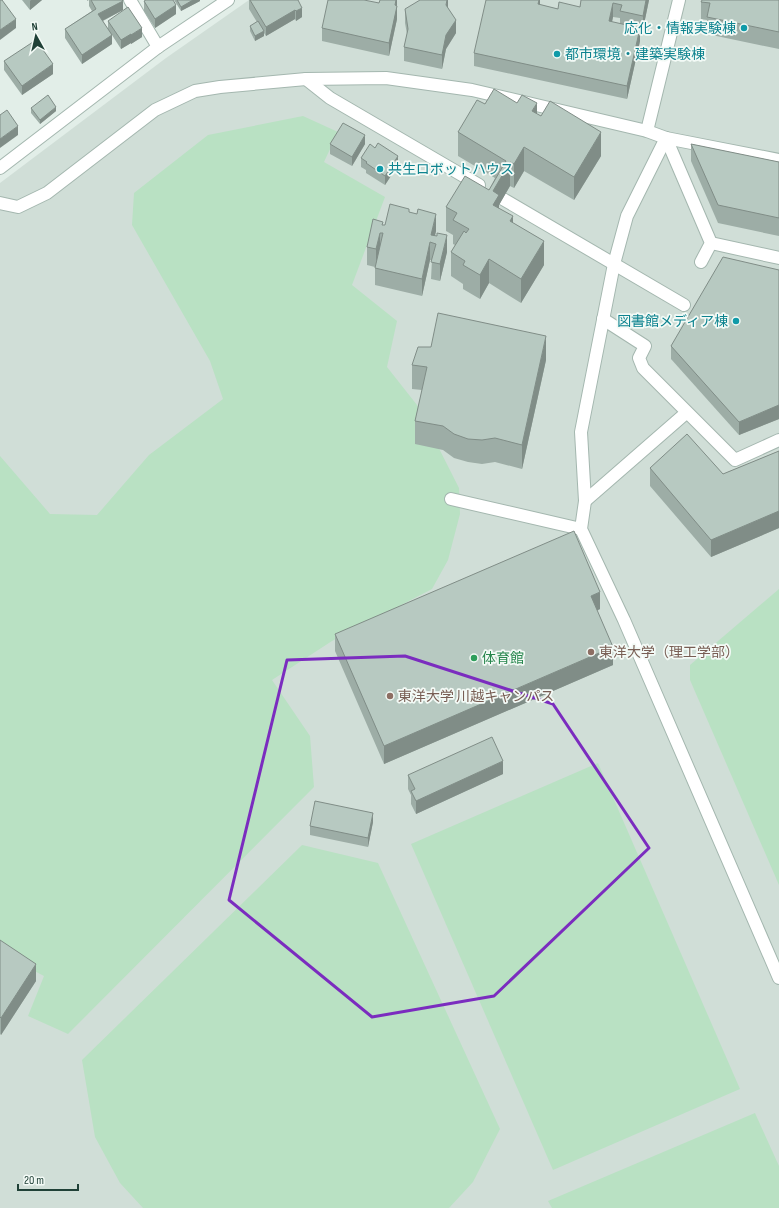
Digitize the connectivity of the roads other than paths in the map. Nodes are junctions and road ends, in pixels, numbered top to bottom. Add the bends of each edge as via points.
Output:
1 (130, 0) edge
2 (228, 0) edge
3 (679, 0) edge
4 (158, 47) junction
5 (306, 79) junction
6 (647, 131) junction
7 (666, 138) junction
8 (779, 160) edge
9 (0, 168) edge
10 (0, 203) edge
11 (712, 243) junction
12 (779, 258) edge
13 (701, 262) dead end
14 (614, 264) junction
15 (684, 305) dead end
16 (603, 319) junction
17 (686, 413) junction
18 (779, 440) edge
19 (451, 499) dead end
20 (585, 502) junction
21 (581, 529) junction
22 (560, 538) edge
23 (779, 978) edge

1 - 4 street
2 - 4 street
3 - 6 street
4 - 9 street
5 - 6 street via 386,78 472,90
5 - 10 street via 220,86 195,91 155,110 48,193 18,207
5 - 14 street via 330,98
6 - 7 street
7 - 8 street
7 - 11 street
7 - 14 street via 627,216
11 - 12 street
11 - 13 street
14 - 15 street
14 - 16 street
16 - 17 street via 645,346 639,358 643,368
16 - 20 street via 581,432
17 - 18 street via 736,460
17 - 20 street
19 - 21 street
20 - 21 street
21 - 22 street
21 - 23 street via 624,620

